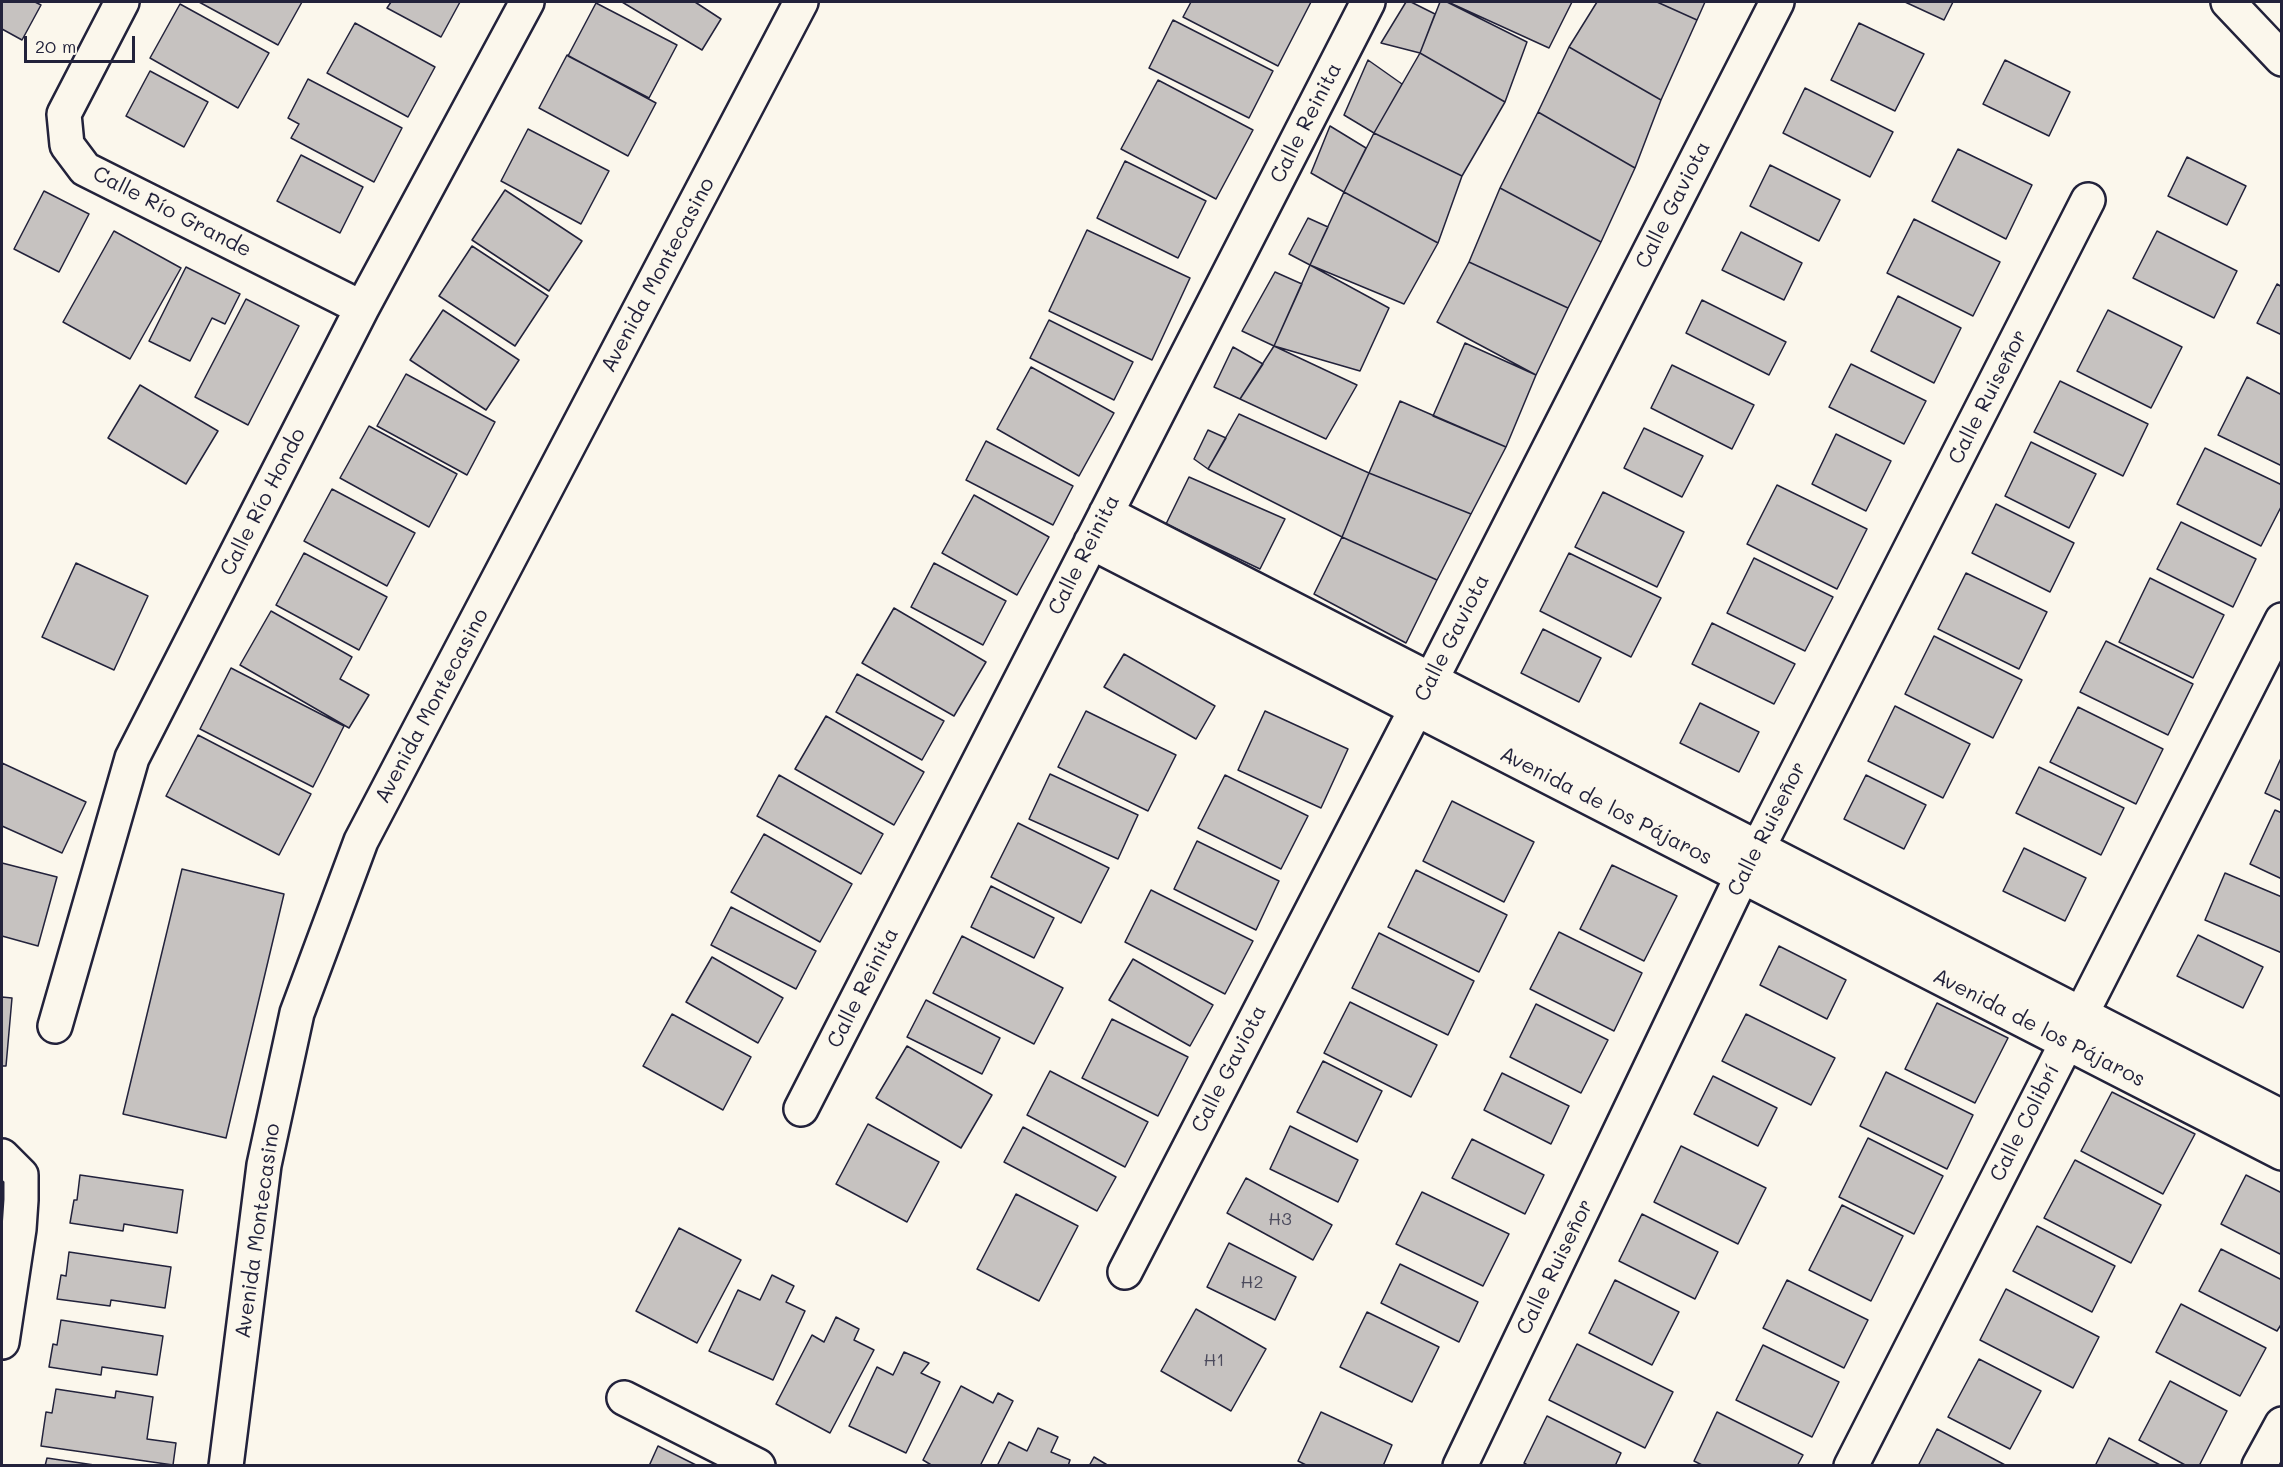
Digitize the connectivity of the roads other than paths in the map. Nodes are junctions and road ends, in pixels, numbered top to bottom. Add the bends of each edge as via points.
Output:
1 (122, 2) edge
2 (527, 2) edge
3 (801, 2) edge
4 (1368, 2) edge
5 (1777, 2) edge
6 (2228, 2) edge
7 (2282, 59) edge
8 (2088, 200) dead end
9 (362, 308) junction
10 (1106, 513) junction
11 (1091, 542) junction
12 (2282, 620) edge
13 (1431, 680) junction
14 (1416, 709) junction
15 (1758, 848) junction
16 (1742, 876) junction
17 (2081, 1013) junction
18 (55, 1026) dead end
19 (2066, 1042) junction
20 (801, 1110) dead end
21 (2282, 1117) edge
22 (2282, 1153) edge
23 (2, 1156) edge
24 (1125, 1272) dead end
25 (2, 1342) edge
26 (624, 1398) dead end
27 (2282, 1424) edge
28 (226, 1466) edge
29 (758, 1466) edge
30 (1460, 1466) edge
31 (1851, 1466) edge
32 (2259, 1466) edge

1 - 9 street, Calle Río Grande via 64,114 67,145 85,169
2 - 9 street, Calle Río Hondo
3 - 28 street, Avenida Montecasino via 361,841 297,1013 264,1165
4 - 10 street, Calle Reinita
5 - 13 street, Calle Gaviota
6 - 7 street
8 - 15 street, Calle Ruiseñor
9 - 18 street, Calle Río Hondo via 132,758
10 - 11 street, Calle Reinita
10 - 13 street, Avenida de los Pájaros
11 - 14 street, Avenida de los Pájaros
11 - 20 street, Calle Reinita
12 - 17 street, Calle Colibrí
13 - 14 street, Calle Gaviota
13 - 15 street, Avenida de los Pájaros
14 - 16 street, Avenida de los Pájaros
14 - 24 street, Calle Gaviota
15 - 16 street, Calle Ruiseñor
15 - 17 street, Avenida de los Pájaros
16 - 19 street, Avenida de los Pájaros
16 - 30 street, Calle Ruiseñor
17 - 19 street, Calle Colibrí
17 - 21 street, Avenida de los Pájaros
19 - 22 street, Avenida de los Pájaros
19 - 31 street, Calle Colibrí
23 - 25 street via 21,1175 19,1229
26 - 29 street
27 - 32 street

